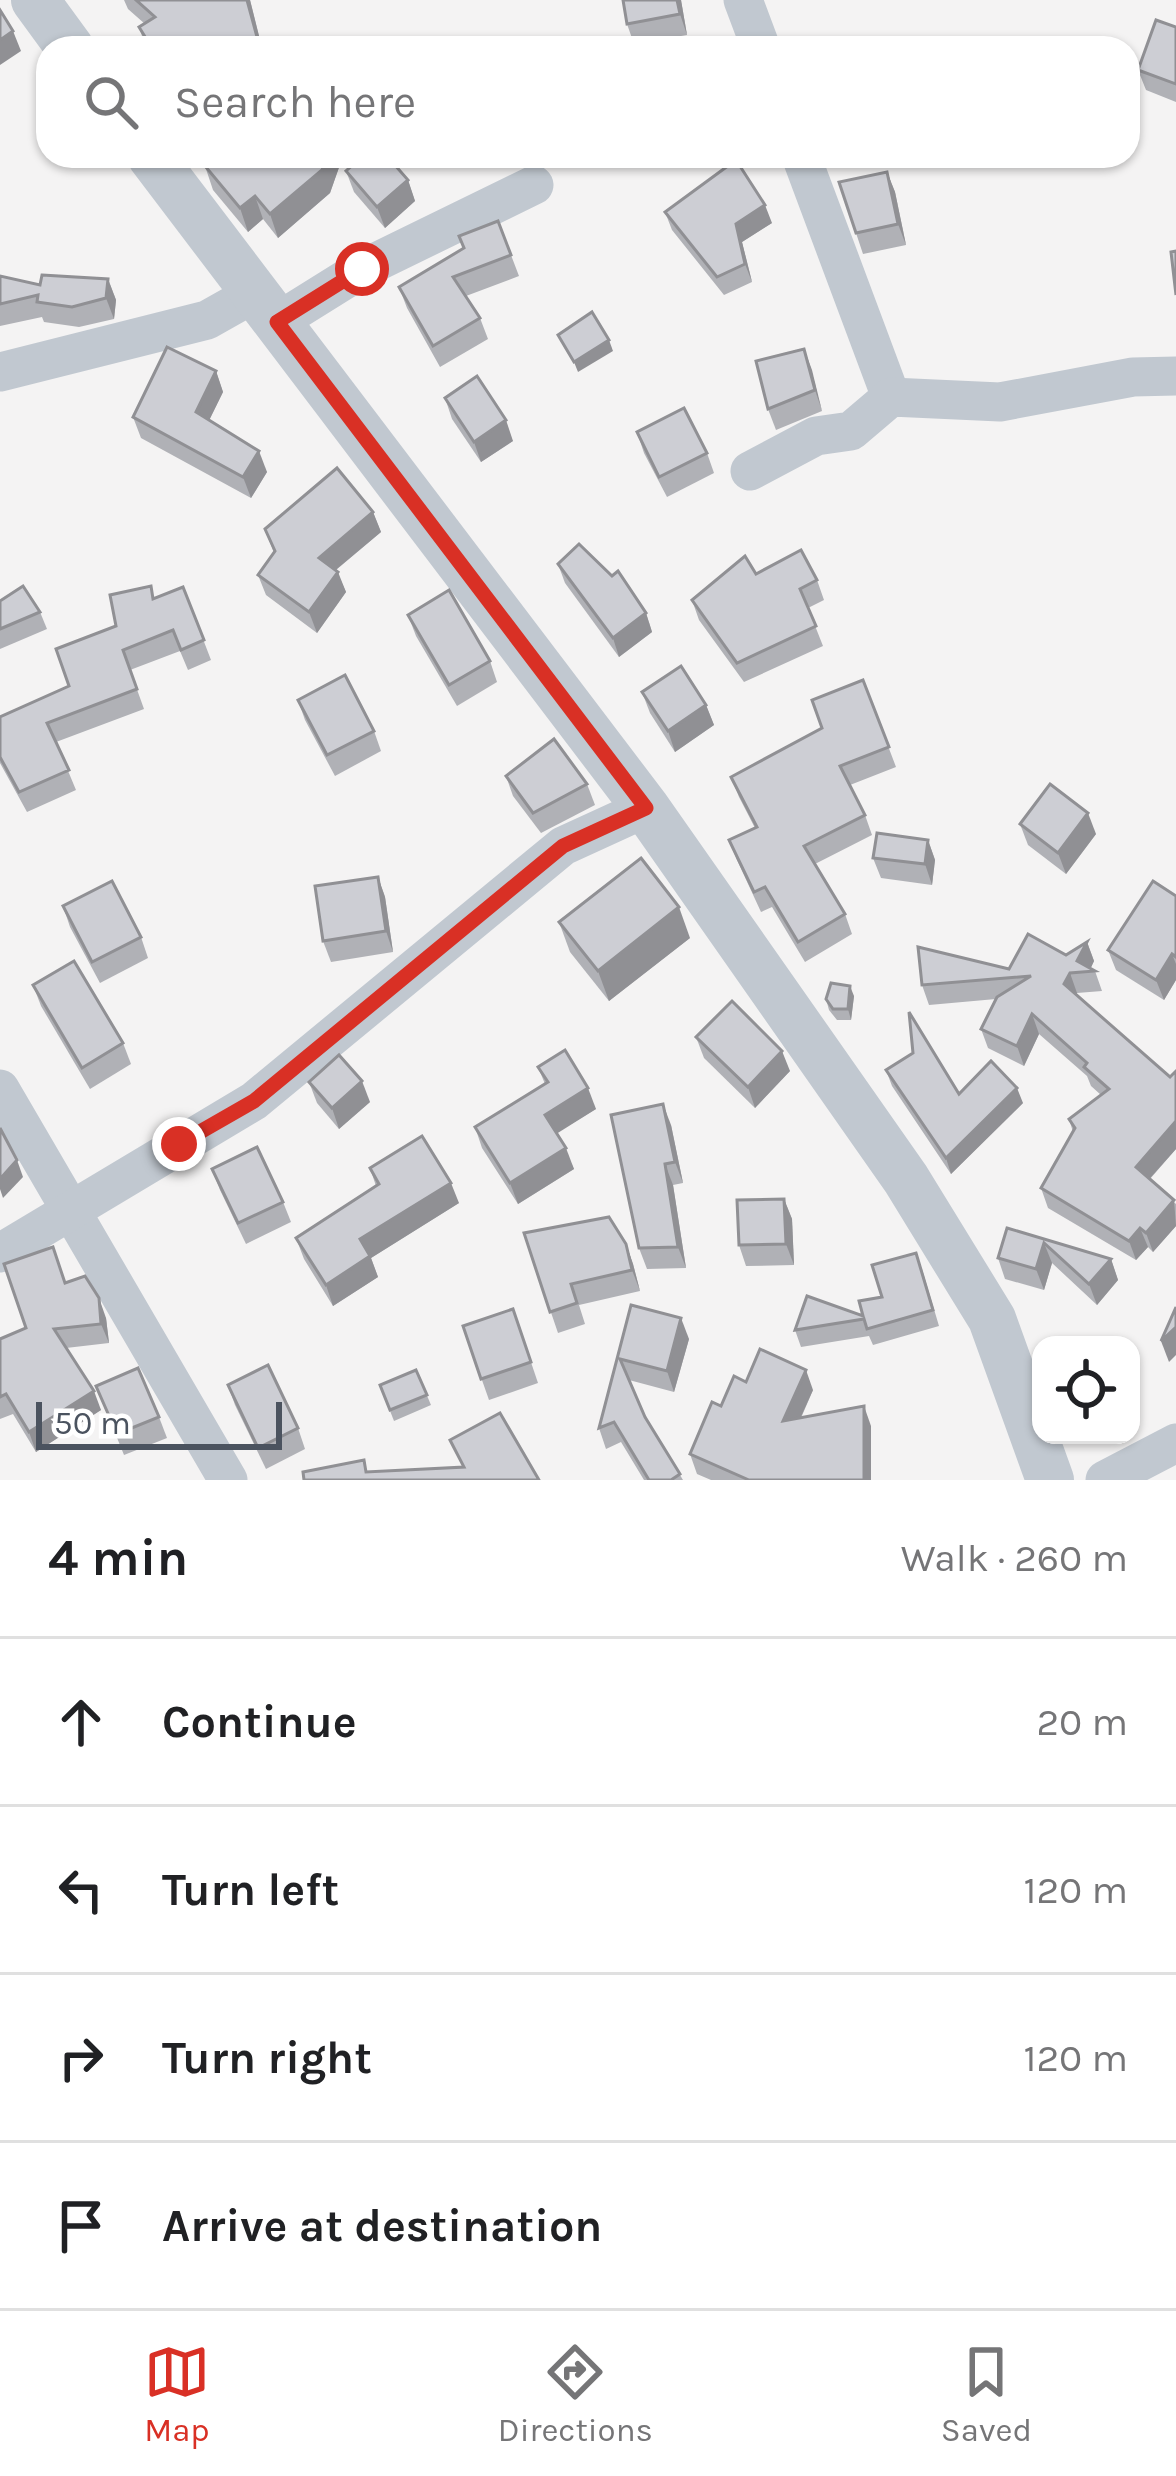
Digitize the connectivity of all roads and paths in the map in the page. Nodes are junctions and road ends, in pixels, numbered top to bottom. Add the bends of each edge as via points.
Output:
1 (35, 0) edge
2 (743, 0) edge
3 (61, 36) edge
4 (756, 36) edge
5 (160, 168) edge
6 (805, 168) edge
7 (534, 185) dead end
8 (266, 308) junction
9 (0, 373) edge
10 (1176, 376) edge
11 (891, 397) junction
12 (750, 471) dead end
13 (646, 808) junction
14 (0, 1089) edge
15 (67, 1208) junction
16 (0, 1253) edge
17 (1176, 1443) edge
18 (228, 1480) edge
19 (1050, 1480) edge
20 (1105, 1480) edge

1 - 3 street
2 - 4 street
5 - 8 street
6 - 11 street
7 - 8 street
8 - 9 street
8 - 13 street
10 - 11 street via 1000,402
11 - 12 street via 851,431 816,436
13 - 15 street via 563,846 254,1101
13 - 19 street via 906,1179 992,1319
14 - 15 street
15 - 16 street
15 - 18 street
17 - 20 street

